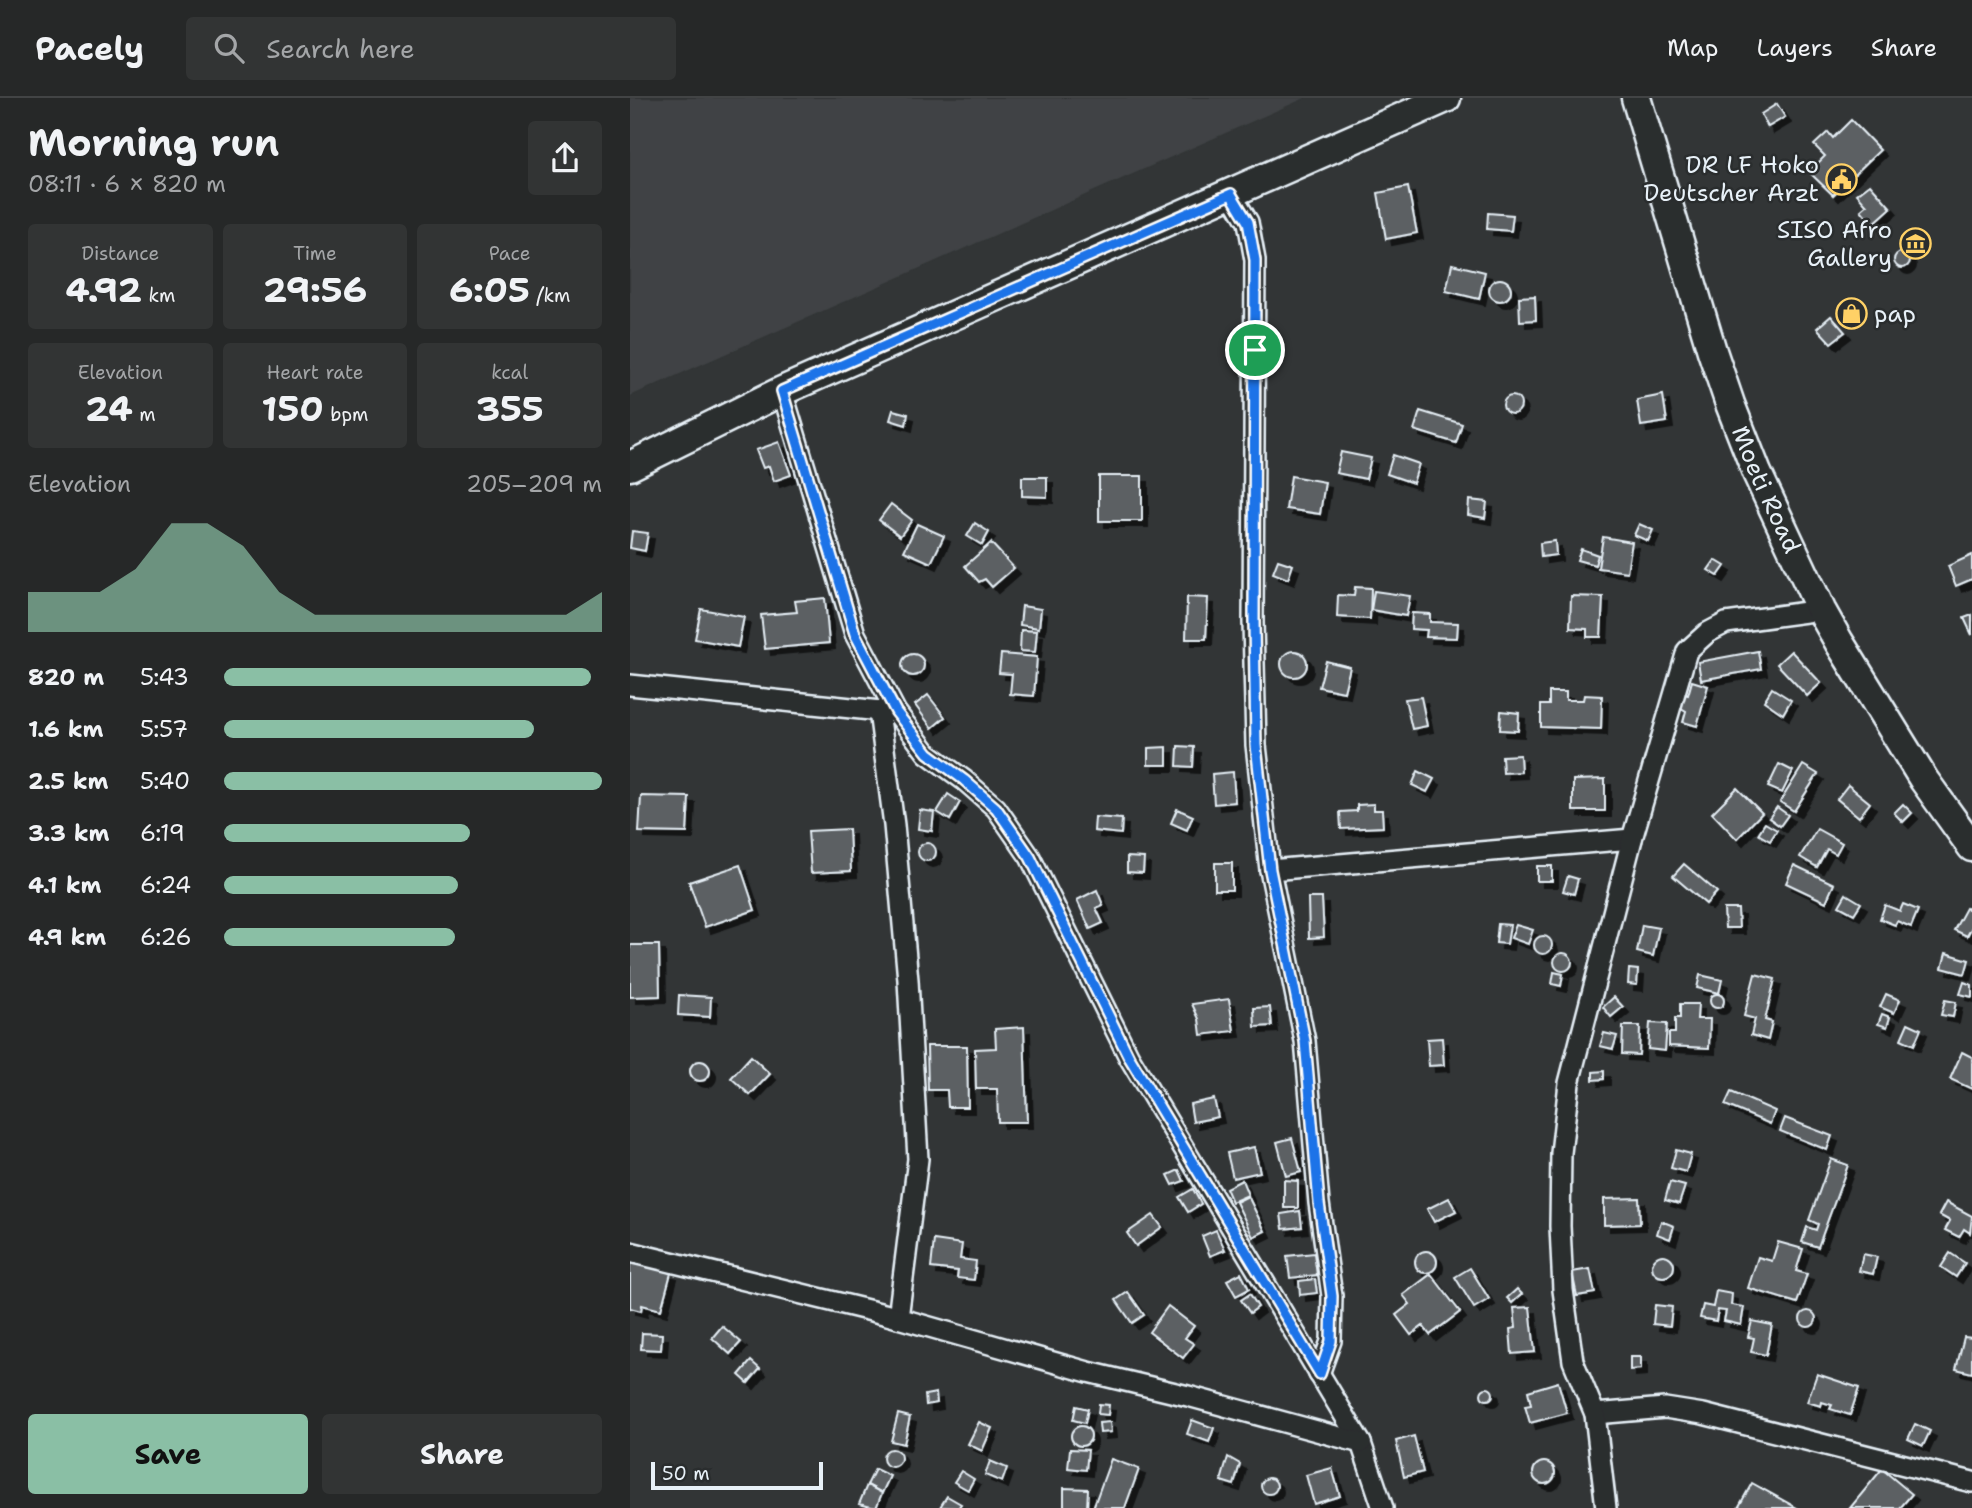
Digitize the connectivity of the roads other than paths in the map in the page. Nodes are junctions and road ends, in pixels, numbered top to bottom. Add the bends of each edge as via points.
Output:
1 (1446, 98) edge
2 (1636, 98) edge
3 (1231, 194) junction
4 (782, 391) junction
5 (630, 466) edge
6 (1821, 610) junction
7 (630, 685) edge
8 (888, 711) junction
9 (1632, 839) junction
10 (1972, 847) edge
11 (1270, 870) junction
12 (630, 1252) edge
13 (898, 1318) junction
14 (1320, 1374) junction
15 (1595, 1414) junction
16 (1362, 1443) junction
17 (1972, 1482) edge
18 (1383, 1508) edge
19 (1606, 1508) edge

1 - 3 street
2 - 6 street, Moeti Road via 1730,404
3 - 4 street
3 - 11 street via 1248,222 1255,260 1256,745
4 - 5 street
4 - 8 street via 855,634
6 - 9 street via 1726,623 1707,632 1688,652
6 - 10 street, Moeti Road via 1924,780
7 - 8 street
8 - 13 street via 918,1159
8 - 14 street via 928,753 996,808 1030,857 1129,1057
9 - 11 street
9 - 15 street via 1569,1083 1561,1153 1563,1290 1573,1361
11 - 14 street via 1305,1041 1332,1296 1331,1341
12 - 13 street
13 - 16 street
14 - 16 street
15 - 17 street via 1665,1408 1703,1414
15 - 19 street
16 - 18 street

